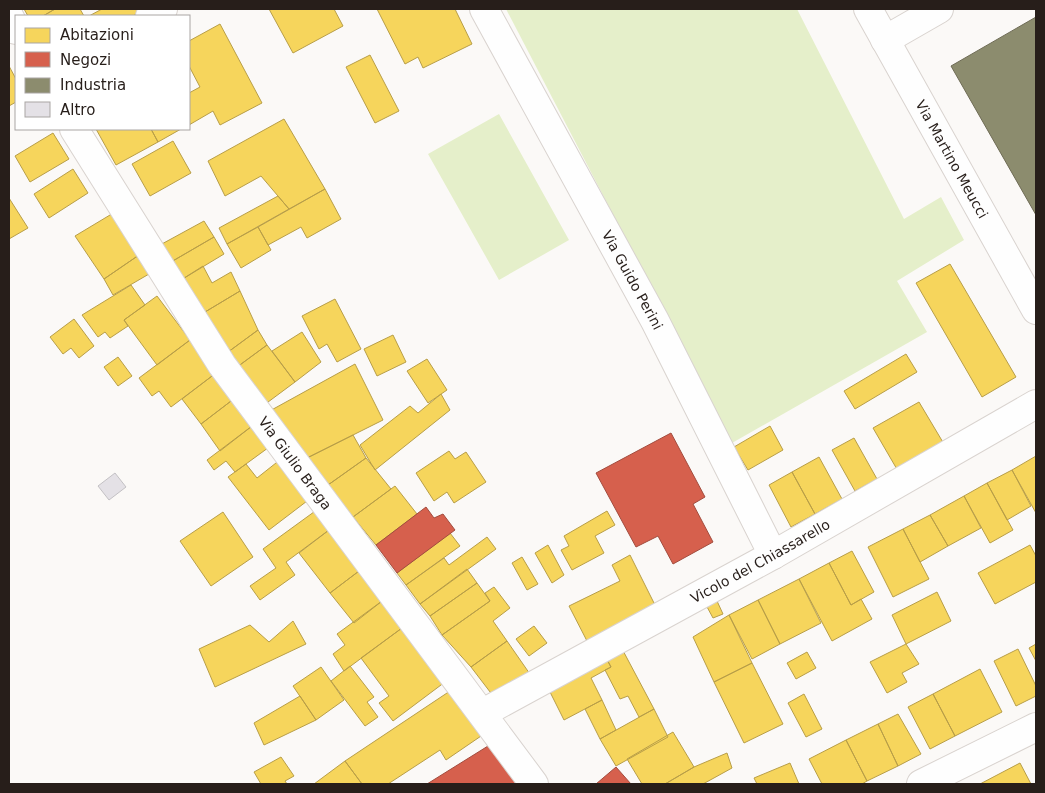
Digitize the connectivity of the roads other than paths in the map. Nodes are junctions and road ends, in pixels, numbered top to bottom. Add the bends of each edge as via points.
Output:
1 (163, 9) edge
2 (484, 9) edge
3 (868, 9) edge
4 (939, 9) edge
5 (152, 15) edge
6 (9, 16) edge
7 (15, 28) edge
8 (886, 40) junction
9 (75, 130) edge
10 (1036, 310) edge
11 (1036, 404) edge
12 (773, 555) junction
13 (483, 713) junction
14 (1036, 727) edge
15 (534, 784) edge
16 (921, 784) edge

1 - 5 street
2 - 12 street, Via Guido Perini via 655,321
3 - 8 street, Via Martino Meucci
4 - 8 street
6 - 7 street
8 - 10 street, Via Martino Meucci
9 - 13 street, Via Giulio Braga via 222,365
11 - 12 street, Vicolo del Chiassarello
12 - 13 street, Vicolo del Chiassarello
13 - 15 street, Via Giulio Braga
14 - 16 street

